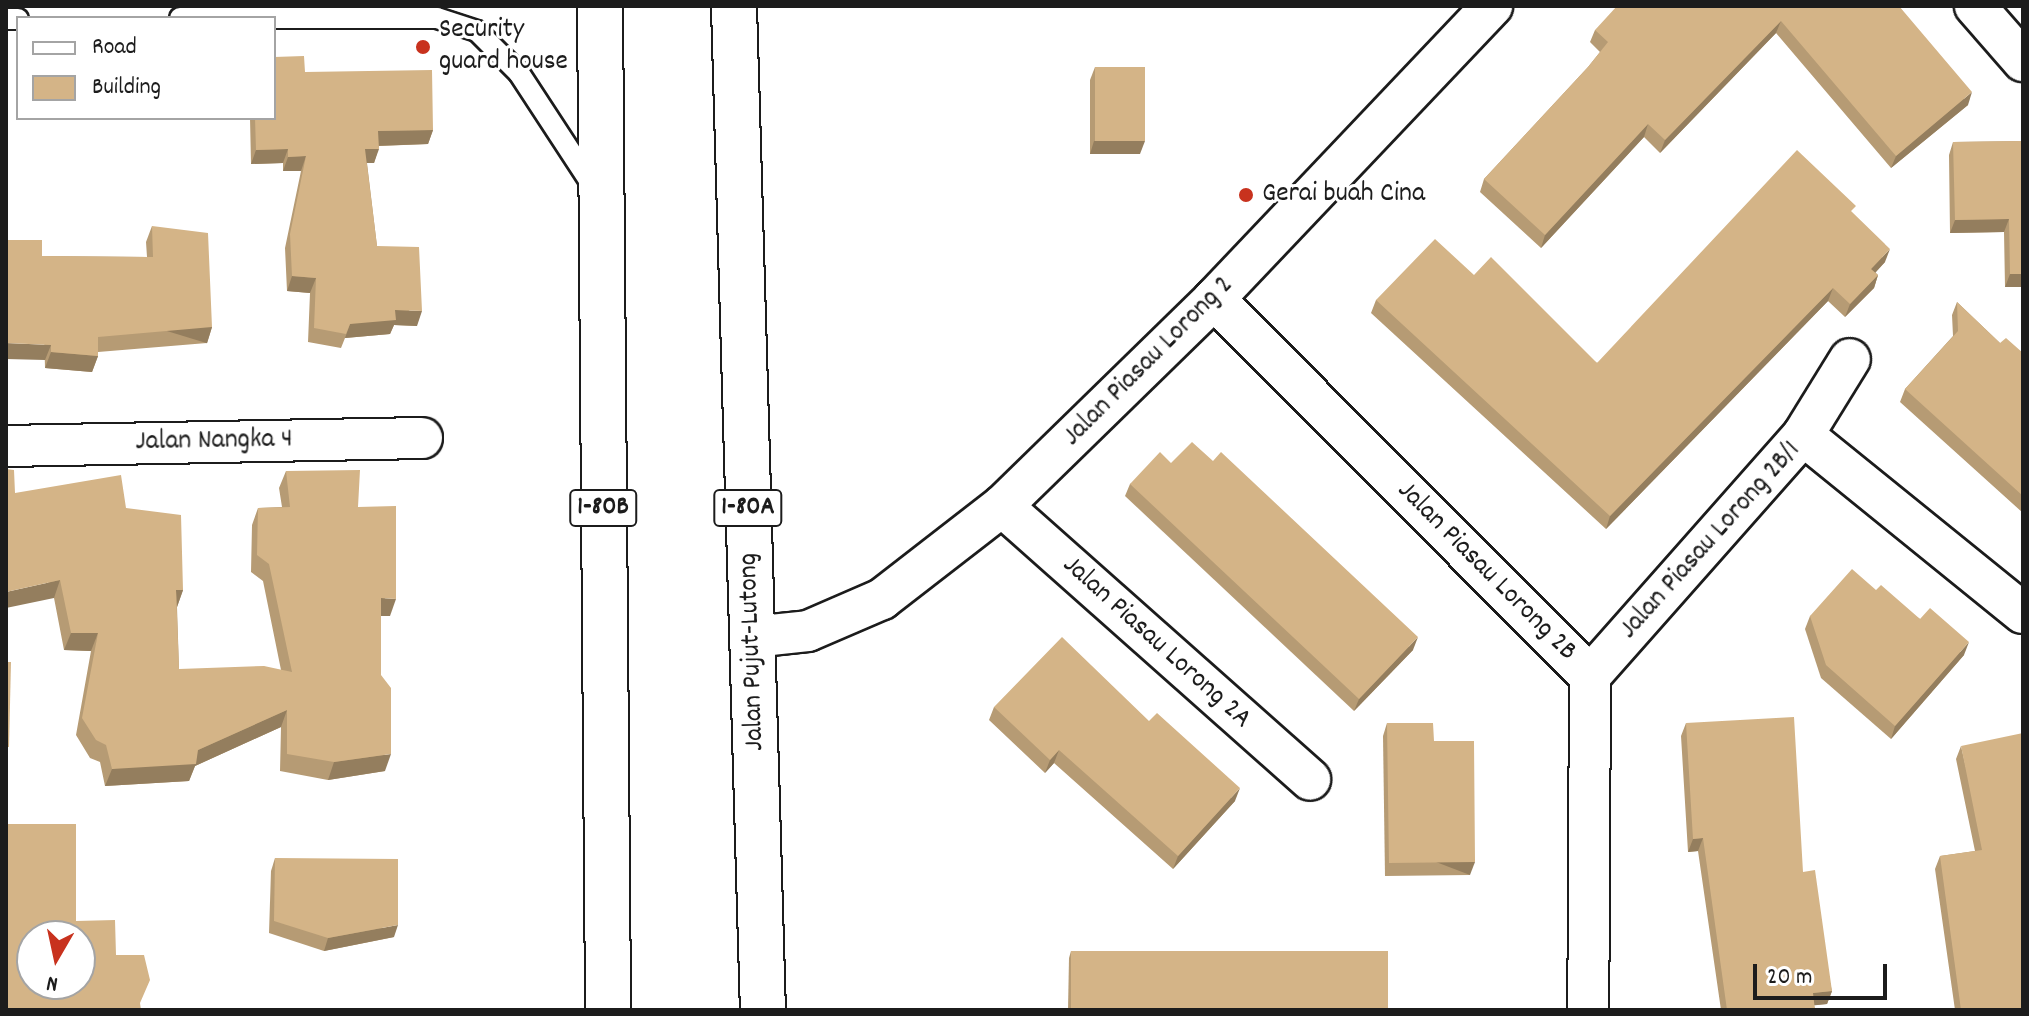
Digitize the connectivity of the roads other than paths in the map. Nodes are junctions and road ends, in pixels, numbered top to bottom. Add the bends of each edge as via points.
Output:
1 (600, 6) edge
2 (734, 6) edge
3 (1492, 6) edge
4 (1975, 6) edge
5 (378, 11) edge
6 (237, 16) edge
7 (2023, 61) edge
8 (599, 196) junction
9 (1214, 299) junction
10 (1850, 359) dead end
11 (1803, 435) junction
12 (422, 438) dead end
13 (6, 446) edge
14 (1002, 506) junction
15 (2023, 613) edge
16 (752, 637) junction
17 (1590, 676) junction
18 (1310, 779) dead end
19 (608, 1010) edge
20 (763, 1010) edge
21 (1588, 1010) edge

1 - 8 highway, 1-80B
2 - 16 highway, Jalan Pujut-Lutong / 1-80A
3 - 9 street, Jalan Piasau Lorong 2
4 - 7 street
5 - 6 lane
5 - 8 lane via 437,18 477,31 519,73
8 - 19 highway, 1-80B
9 - 14 street, Jalan Piasau Lorong 2
9 - 17 street, Jalan Piasau Lorong 2B
10 - 11 street
11 - 15 street, Jalan Piasau Lorong 2B/1
11 - 17 street, Jalan Piasau Lorong 2B/1
12 - 13 street, Jalan Nangka 4
14 - 16 street, Jalan Piasau Lorong 2 via 882,599 808,631
14 - 18 street, Jalan Piasau Lorong 2A
16 - 20 highway, Jalan Pujut-Lutong / 1-80A
17 - 21 street, Jalan Piasau Lorong 2B

